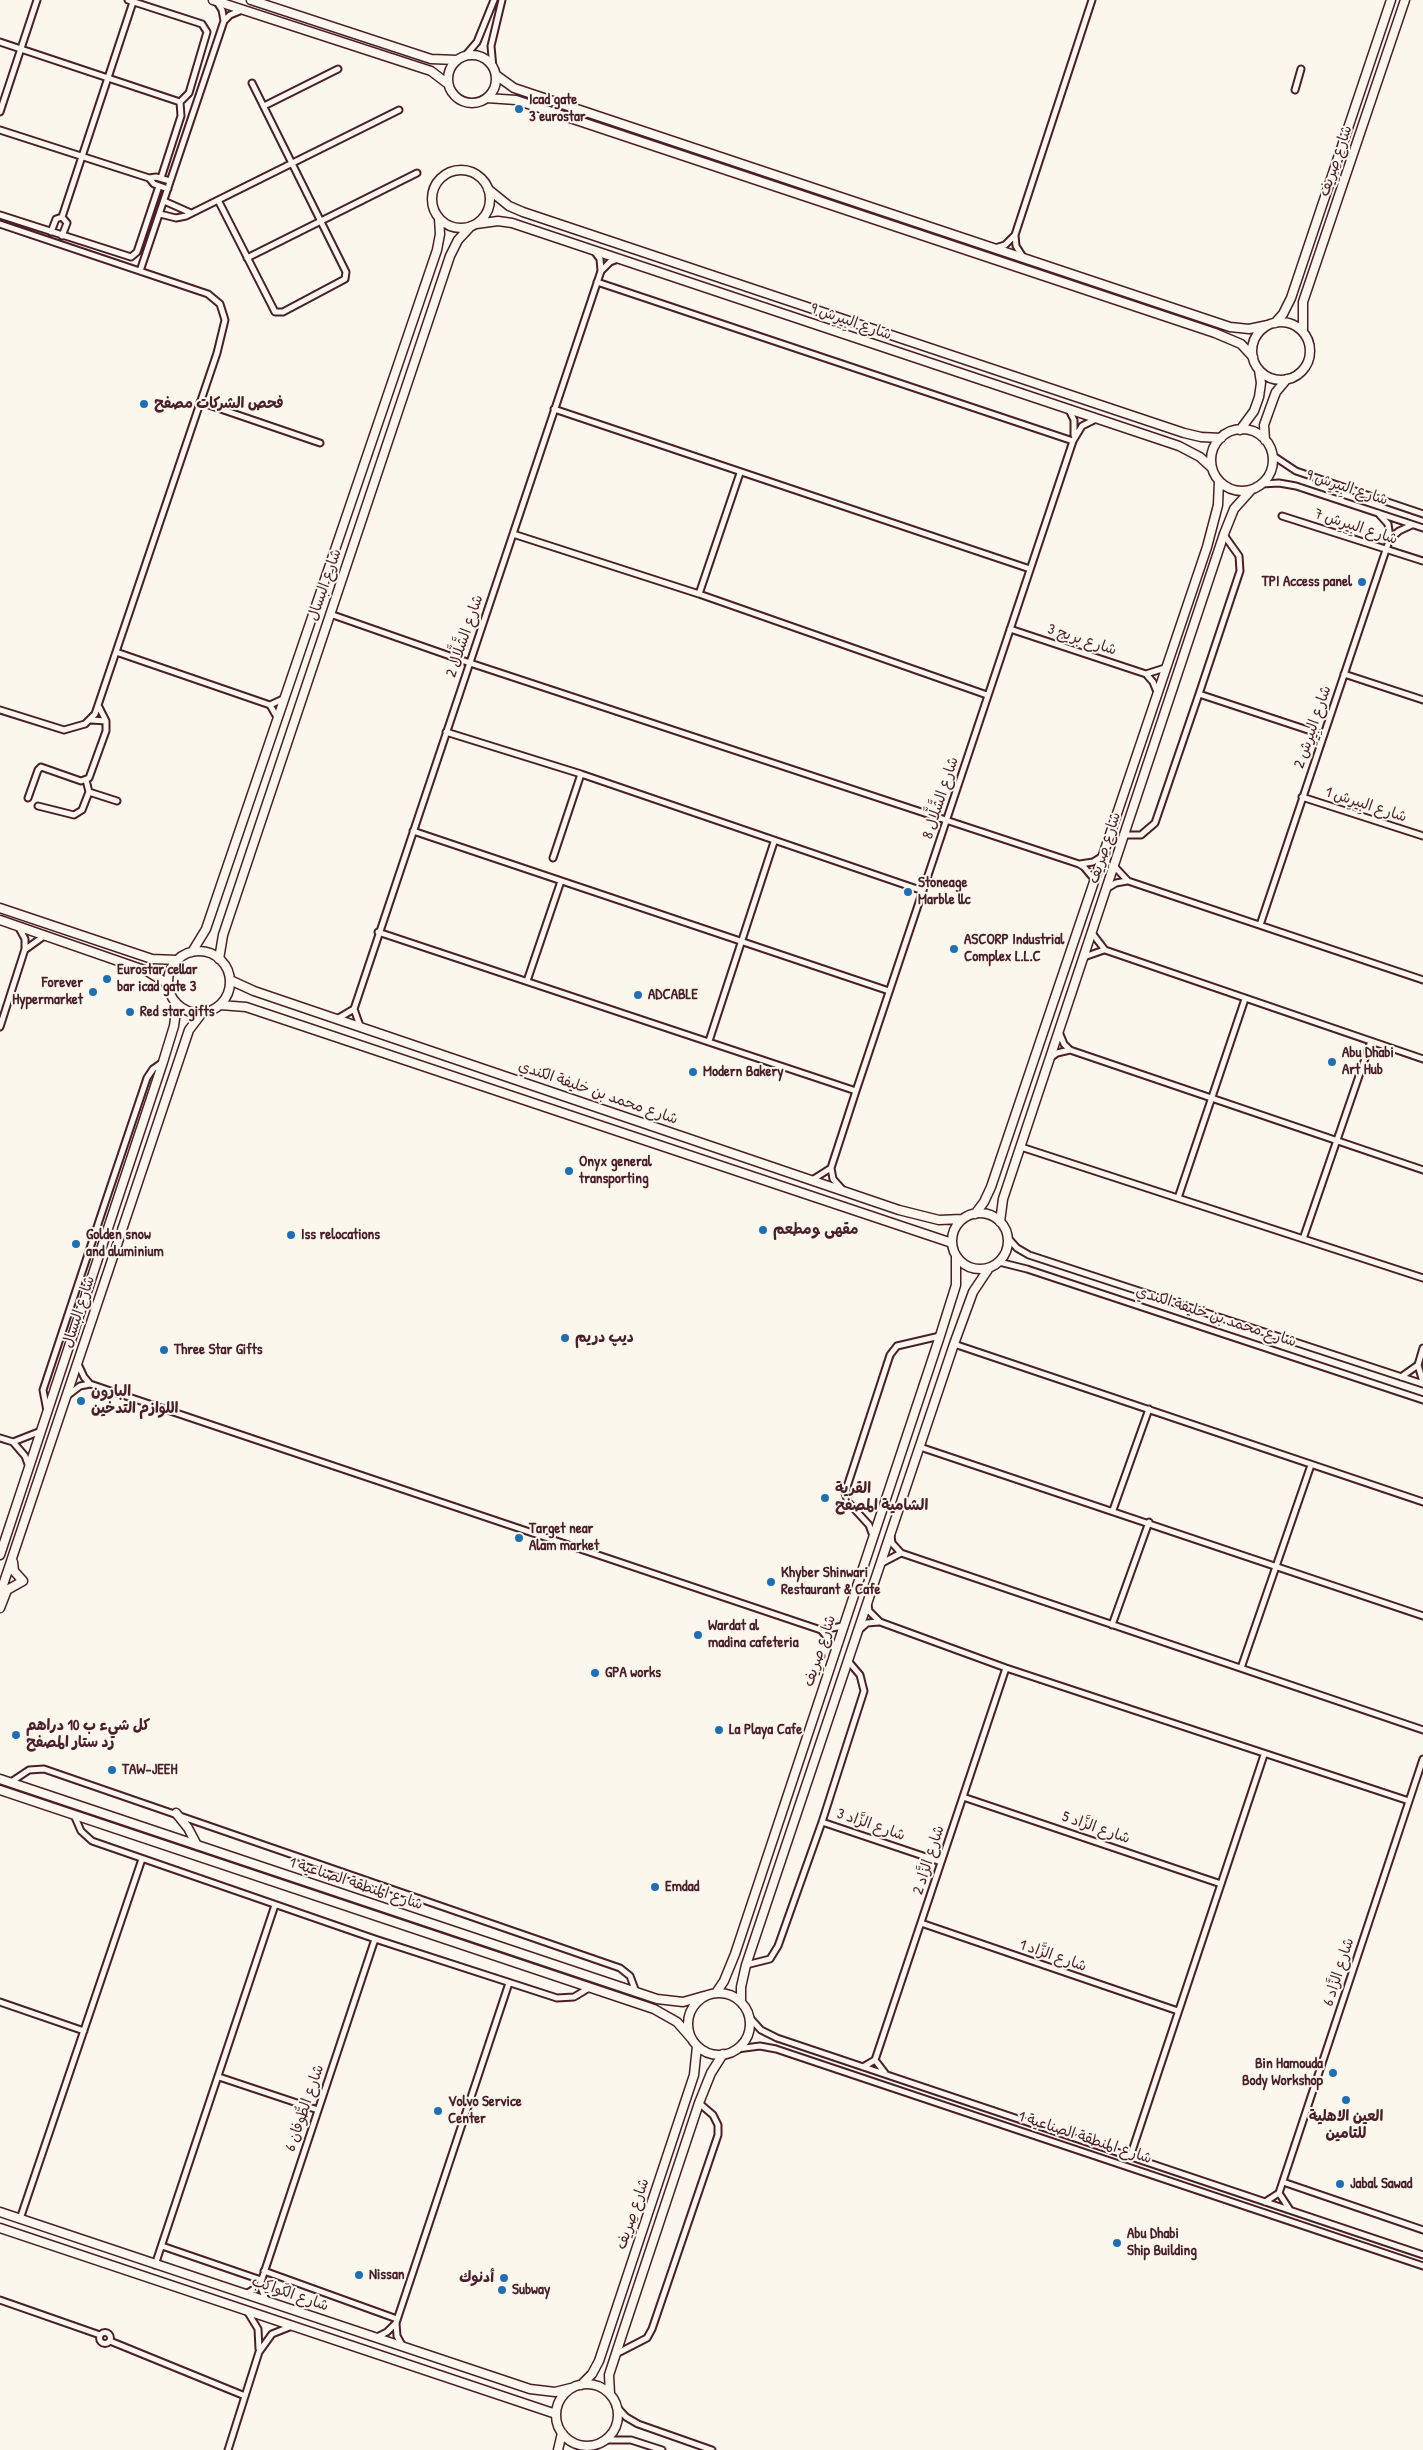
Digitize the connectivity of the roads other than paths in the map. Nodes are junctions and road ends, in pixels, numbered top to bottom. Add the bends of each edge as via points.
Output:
1 (38, 0) edge
2 (214, 0) edge
3 (251, 0) edge
4 (494, 0) edge
5 (502, 0) edge
6 (1092, 0) edge
7 (1390, 0) edge
8 (1405, 0) edge
9 (131, 1) edge
10 (242, 10) junction
11 (224, 21) junction
12 (0, 42) edge
13 (21, 49) junction
14 (465, 56) junction
15 (457, 60) junction
16 (338, 69) dead end
17 (1301, 69) dead end
18 (495, 72) junction
19 (108, 78) junction
20 (252, 83) dead end
21 (448, 84) junction
22 (1295, 90) dead end
23 (487, 98) junction
24 (180, 102) junction
25 (264, 106) junction
26 (399, 110) dead end
27 (0, 112) edge
28 (0, 130) edge
29 (82, 156) junction
30 (293, 163) junction
31 (417, 173) dead end
32 (148, 178) junction
33 (162, 178) junction
34 (170, 181) junction
35 (159, 186) junction
36 (168, 188) junction
37 (488, 189) junction
38 (218, 200) junction
39 (164, 201) junction
40 (191, 212) junction
41 (160, 214) junction
42 (0, 215) edge
43 (62, 217) junction
44 (439, 218) junction
45 (321, 221) junction
46 (0, 224) edge
47 (473, 225) junction
48 (51, 232) junction
49 (1015, 235) junction
50 (62, 236) junction
51 (995, 248) junction
52 (594, 250) junction
53 (247, 258) junction
54 (1024, 258) junction
55 (619, 259) junction
56 (140, 271) junction
57 (601, 271) junction
58 (597, 282) junction
59 (1271, 324) junction
60 (1303, 332) junction
61 (1253, 357) junction
62 (1259, 370) junction
63 (1287, 379) junction
64 (200, 402) junction
65 (554, 410) junction
66 (1069, 410) junction
67 (1096, 419) junction
68 (1240, 430) junction
69 (1074, 438) junction
70 (1221, 438) junction
71 (1265, 440) junction
72 (320, 443) dead end
73 (1272, 455) junction
74 (1212, 468) junction
75 (740, 473) junction
76 (1219, 481) junction
77 (1262, 484) junction
78 (1251, 490) junction
79 (1378, 513) junction
80 (1423, 514) edge
81 (1282, 516) dead end
82 (1412, 525) junction
83 (1423, 528) edge
84 (512, 534) junction
85 (1224, 534) junction
86 (1390, 538) junction
87 (1386, 549) junction
88 (1423, 561) edge
89 (1030, 569) junction
90 (699, 594) junction
91 (330, 614) junction
92 (1010, 629) junction
93 (116, 652) junction
94 (470, 663) junction
95 (1165, 668) junction
96 (1146, 674) junction
97 (1344, 674) junction
98 (1157, 692) junction
99 (1200, 694) junction
100 (987, 695) junction
101 (285, 697) junction
102 (1423, 700) edge
103 (270, 704) junction
104 (99, 707) junction
105 (0, 710) edge
106 (278, 719) junction
107 (90, 720) junction
108 (106, 721) junction
109 (446, 732) junction
110 (1323, 735) junction
111 (581, 774) junction
112 (86, 780) junction
113 (89, 792) junction
114 (1302, 796) junction
115 (28, 798) dead end
116 (117, 801) dead end
117 (38, 806) dead end
118 (946, 821) junction
119 (413, 831) junction
120 (1124, 835) junction
121 (1423, 836) edge
122 (774, 842) junction
123 (1101, 857) junction
124 (553, 858) dead end
125 (1079, 864) junction
126 (1114, 866) junction
127 (1094, 879) junction
128 (561, 881) junction
129 (1128, 881) junction
130 (1106, 889) junction
131 (923, 891) junction
132 (0, 908) edge
133 (0, 920) edge
134 (1260, 925) junction
135 (18, 926) junction
136 (378, 932) junction
137 (1092, 933) junction
138 (44, 936) junction
139 (742, 942) junction
140 (25, 949) junction
141 (1105, 950) junction
142 (192, 952) junction
143 (1084, 957) junction
144 (219, 959) junction
145 (177, 960) junction
146 (230, 980) junction
147 (1423, 980) edge
148 (527, 981) junction
149 (168, 984) junction
150 (889, 991) junction
151 (1245, 999) junction
152 (177, 1004) junction
153 (220, 1005) junction
154 (354, 1009) junction
155 (202, 1013) junction
156 (336, 1019) junction
157 (0, 1027) edge
158 (362, 1028) junction
159 (1059, 1032) junction
160 (1371, 1041) junction
161 (709, 1042) junction
162 (1070, 1050) junction
163 (1423, 1058) edge
164 (1050, 1059) junction
165 (856, 1091) junction
166 (1210, 1098) junction
167 (1337, 1141) junction
168 (1021, 1147) junction
169 (831, 1168) junction
170 (1423, 1170) edge
171 (812, 1180) junction
172 (843, 1190) junction
173 (1178, 1198) junction
174 (975, 1214) junction
175 (962, 1219) junction
176 (1000, 1222) junction
177 (1008, 1238) junction
178 (1303, 1239) junction
179 (952, 1243) junction
180 (956, 1256) junction
181 (999, 1262) junction
182 (989, 1268) junction
183 (1423, 1278) edge
184 (940, 1336) junction
185 (954, 1344) junction
186 (1423, 1348) edge
187 (78, 1362) junction
188 (1418, 1365) junction
189 (1401, 1377) junction
190 (1423, 1383) edge
191 (90, 1384) junction
192 (66, 1396) junction
193 (1423, 1400) edge
194 (1149, 1409) junction
195 (41, 1431) junction
196 (0, 1438) edge
197 (13, 1442) junction
198 (920, 1447) junction
199 (1311, 1465) junction
200 (29, 1468) junction
201 (1423, 1502) edge
202 (1113, 1510) junction
203 (1149, 1522) junction
204 (873, 1536) junction
205 (891, 1536) junction
206 (901, 1553) junction
207 (14, 1554) junction
208 (0, 1555) edge
209 (882, 1563) junction
210 (1276, 1565) junction
211 (0, 1594) edge
212 (868, 1605) junction
213 (0, 1608) edge
214 (1423, 1616) edge
215 (880, 1622) junction
216 (843, 1626) junction
217 (1112, 1626) junction
218 (821, 1630) junction
219 (859, 1630) junction
220 (835, 1650) junction
221 (849, 1662) junction
222 (1006, 1668) junction
223 (1241, 1668) junction
224 (1423, 1730) edge
225 (1264, 1755) junction
226 (1423, 1759) edge
227 (0, 1779) edge
228 (11, 1782) junction
229 (0, 1790) edge
230 (963, 1797) junction
231 (1409, 1801) junction
232 (176, 1813) junction
233 (74, 1814) junction
234 (822, 1822) junction
235 (197, 1845) junction
236 (142, 1859) junction
237 (941, 1862) junction
238 (1221, 1884) junction
239 (275, 1906) junction
240 (921, 1923) junction
241 (375, 1940) junction
242 (746, 1965) junction
243 (509, 1983) junction
244 (589, 1988) junction
245 (636, 1992) junction
246 (716, 1993) junction
247 (704, 1996) junction
248 (0, 2002) edge
249 (741, 2002) junction
250 (1178, 2012) junction
251 (750, 2018) junction
252 (84, 2031) junction
253 (692, 2038) junction
254 (697, 2046) junction
255 (737, 2049) junction
256 (723, 2054) junction
257 (875, 2060) junction
258 (863, 2067) junction
259 (886, 2075) junction
260 (219, 2077) junction
261 (699, 2103) junction
262 (318, 2110) junction
263 (1130, 2157) junction
264 (1283, 2182) junction
265 (1279, 2193) junction
266 (1265, 2202) junction
267 (1290, 2210) junction
268 (0, 2212) edge
269 (20, 2220) junction
270 (0, 2228) edge
271 (1423, 2230) edge
272 (162, 2246) junction
273 (1423, 2255) edge
274 (155, 2265) junction
275 (1423, 2266) edge
276 (264, 2272) junction
277 (260, 2282) junction
278 (246, 2294) junction
279 (0, 2300) edge
280 (266, 2300) junction
281 (246, 2310) junction
282 (397, 2321) junction
283 (292, 2326) junction
284 (376, 2338) junction
285 (404, 2347) junction
286 (258, 2352) junction
287 (616, 2354) junction
288 (581, 2385) junction
289 (571, 2388) junction
290 (610, 2394) junction
291 (245, 2396) junction
292 (616, 2406) junction
293 (556, 2414) junction
294 (562, 2434) junction
295 (599, 2444) edge
296 (228, 2450) edge
297 (558, 2450) edge
298 (662, 2450) edge
299 (712, 2450) edge

1 - 13 street
2 - 10 street
2 - 11 street via 222,10
3 - 15 street via 431,59
4 - 14 street via 477,42
5 - 18 street via 491,46
6 - 49 street
7 - 59 street, شارع صِرِيف via 1290,298 1283,314
8 - 60 street, شارع صِرِيف via 1303,302
9 - 19 street
9 - 24 street via 202,24 206,29 189,94
10 - 11 street
10 - 21 street via 431,71
11 - 34 street
12 - 13 street
13 - 19 street
13 - 27 street
14 - 15 street
14 - 18 street via 481,57
15 - 21 street via 451,67
16 - 25 street
17 - 22 street
18 - 23 street via 495,88
18 - 51 street via 514,88
19 - 24 street
19 - 29 street
20 - 25 street
21 - 23 street via 455,96 467,103 474,104
23 - 61 street via 516,100 1215,333 1241,344
24 - 33 street via 182,116
25 - 30 street
26 - 30 street
28 - 29 street
29 - 32 street
29 - 43 street
30 - 38 street
30 - 45 street
31 - 45 street
32 - 33 street
32 - 35 street
33 - 34 street
34 - 36 street
35 - 36 street
35 - 50 street via 133,256 127,257
36 - 39 street
37 - 44 street via 483,181 468,171 450,172 436,184 433,192 434,210
37 - 47 street via 487,212
37 - 70 street, شارع البِيرِش 9 via 509,206 532,215 1184,433
38 - 40 street
38 - 53 street
39 - 40 street
39 - 41 street
40 - 41 street via 180,218
41 - 56 street
42 - 48 street
43 - 48 street via 56,219
43 - 50 street via 67,224
44 - 47 street via 459,228
44 - 101 street, شارع البسال via 437,250
45 - 53 street
45 - 53 street via 346,272 345,279 283,312 272,309
46 - 56 street
47 - 52 street, شارع البِيرِش 9 via 506,221
47 - 91 street, شارع البسال via 458,240 450,256
48 - 50 street
49 - 51 street via 1005,245
49 - 54 street via 1017,249
51 - 54 street
52 - 55 street, شارع البِيرِش 9
52 - 57 street via 600,259
54 - 59 street via 1230,327 1249,329
55 - 57 street
55 - 66 street, شارع البِيرِش 9
56 - 64 street via 208,294 223,309 225,325
57 - 58 street, شارع الشَّلَّال 2
58 - 65 street, شارع الشَّلَّال 2
58 - 69 street
59 - 60 street via 1289,323
59 - 61 street via 1257,335
60 - 63 street via 1310,349 1309,358 1299,374
61 - 62 street
62 - 63 street via 1272,378
62 - 68 street via 1259,397 1250,418
63 - 71 street via 1273,400 1264,425
64 - 72 street
64 - 93 street
65 - 75 street
65 - 84 street, شارع الشَّلَّال 2
66 - 67 street, شارع البِيرِش 9
66 - 69 street, شارع الشَّلَّال 8 via 1074,420
67 - 69 street via 1082,426
67 - 74 street, شارع البِيرِش 9 via 1179,446
68 - 70 street
68 - 71 street via 1254,432
69 - 89 street, شارع الشَّلَّال 8
70 - 74 street via 1212,451
71 - 73 street
73 - 77 street via 1272,466
73 - 80 street, شارع البِيرِش 9 via 1296,471
74 - 76 street
75 - 89 street
75 - 90 street
76 - 78 street via 1234,490
76 - 95 street, شارع صِرِيف via 1217,513
77 - 78 street
77 - 79 street, شارع البِيرِش 9 via 1296,486
78 - 85 street, شارع صِرِيف via 1234,509
79 - 82 street, شارع البِيرِش 9
79 - 86 street via 1388,524
81 - 87 street, شارع البِيرِش 7
82 - 83 street, شارع البِيرِش 9
82 - 86 street
84 - 90 street
84 - 94 street, شارع الشَّلَّال 2
85 - 99 street via 1239,556 1240,570
85 - 120 street, شارع صِرِيف
86 - 87 street, شارع البِيرِش 2
87 - 88 street, شارع البِيرِش 7
87 - 97 street, شارع البِيرِش 2
89 - 92 street, شارع الشَّلَّال 8
90 - 100 street
91 - 94 street
91 - 144 street, شارع البسال via 222,935
92 - 96 street, شارع بريج 3
92 - 100 street, شارع الشَّلَّال 8
93 - 103 street
93 - 104 street
94 - 109 street, شارع الشَّلَّال 2
94 - 118 street
95 - 96 street
95 - 98 street, شارع صِرِيف
96 - 98 street
97 - 102 street
97 - 110 street, شارع البِيرِش 2
98 - 123 street, شارع صِرِيف
99 - 110 street
99 - 120 street via 1155,823 1141,835
100 - 118 street, شارع الشَّلَّال 8
101 - 103 street
101 - 106 street, شارع البسال
103 - 106 street
104 - 107 street
104 - 108 street
105 - 107 street via 64,730 78,728
106 - 142 street, شارع البسال via 206,929
107 - 108 street
108 - 112 street via 106,733
109 - 111 street
109 - 119 street, شارع الشَّلَّال 2
110 - 114 street, شارع البِيرِش 2
111 - 122 street
111 - 124 street
112 - 113 street
112 - 115 street via 41,767
113 - 116 street
113 - 117 street via 82,810 74,815
114 - 121 street, شارع البِيرِش 1
114 - 134 street, شارع البِيرِش 2
118 - 125 street
118 - 131 street, شارع الشَّلَّال 8
119 - 128 street
119 - 136 street, شارع الشَّلَّال 2
120 - 126 street, شارع صِرِيف
122 - 131 street
122 - 139 street
123 - 125 street
123 - 127 street, شارع صِرِيف
125 - 127 street
126 - 129 street
126 - 130 street, شارع صِرِيف
127 - 174 street, شارع صِرِيف via 991,1187
128 - 139 street
128 - 148 street
129 - 130 street
129 - 134 street
130 - 137 street, شارع صِرِيف
131 - 150 street, شارع الشَّلَّال 8
132 - 145 street via 152,959
133 - 135 street
134 - 147 street
135 - 138 street
135 - 140 street via 25,939
136 - 148 street
136 - 154 street, شارع الشَّلَّال 2
137 - 141 street
137 - 143 street, شارع صِرِيف
138 - 140 street
138 - 149 street via 153,974
139 - 150 street
139 - 161 street
140 - 157 street
141 - 143 street
141 - 151 street
142 - 144 street via 202,951
142 - 145 street
143 - 159 street, شارع صِرِيف
144 - 146 street
145 - 149 street via 168,975
146 - 153 street
146 - 156 street, شارع محمد بن خليفة الكندي
148 - 161 street
149 - 152 street
150 - 165 street, شارع الشَّلَّال 8
151 - 160 street
151 - 166 street
152 - 155 street
152 - 195 street, شارع البسال via 164,1062
153 - 155 street
153 - 179 street, شارع محمد بن خليفة الكندي via 246,1006
154 - 156 street
154 - 158 street
155 - 187 street, شارع البسال via 189,1030
156 - 158 street, شارع محمد بن خليفة الكندي
158 - 171 street, شارع محمد بن خليفة الكندي
159 - 162 street
159 - 164 street, شارع صِرِيف
160 - 163 street
160 - 167 street
161 - 165 street
162 - 164 street
162 - 166 street
164 - 168 street, شارع صِرِيف
165 - 169 street, شارع الشَّلَّال 8
166 - 167 street
166 - 173 street
167 - 170 street
167 - 178 street
168 - 173 street
168 - 176 street, شارع صِرِيف via 1003,1199
169 - 171 street
169 - 172 street via 834,1179
171 - 172 street, شارع محمد بن خليفة الكندي
172 - 175 street, شارع محمد بن خليفة الكندي via 921,1217
173 - 178 street
174 - 175 street
174 - 176 street via 993,1216
175 - 179 street via 953,1234
176 - 177 street
177 - 181 street
177 - 189 street, شارع محمد بن خليفة الكندي via 1029,1254
178 - 183 street
179 - 180 street
180 - 182 street via 971,1268
180 - 184 street, شارع صِرِيف via 956,1285
181 - 182 street
181 - 193 street, شارع محمد بن خليفة الكندي via 1027,1268
182 - 185 street, شارع صِرِيف via 973,1292
184 - 204 street, شارع صِرِيف
184 - 204 street via 897,1346 887,1364 845,1493
185 - 194 street
185 - 198 street, شارع صِرِيف
186 - 188 street
187 - 191 street via 81,1373
187 - 192 street, شارع البسال
188 - 189 street
188 - 190 street
189 - 190 street, شارع محمد بن خليفة الكندي
191 - 192 street via 80,1386
191 - 218 street
192 - 207 street, شارع البسال
194 - 199 street
194 - 202 street
195 - 197 street
195 - 200 street, شارع البسال
196 - 197 street
197 - 200 street
198 - 202 street
198 - 205 street, شارع صِرِيف
199 - 201 street
199 - 210 street
200 - 208 street, شارع البسال
202 - 203 street
203 - 210 street
203 - 217 street
204 - 216 street, شارع صِرِيف
205 - 206 street via 892,1543
205 - 209 street, شارع صِرِيف
206 - 209 street
206 - 217 street
207 - 211 street, شارع البسال
207 - 213 street via 12,1567 23,1581 7,1590
209 - 212 street, شارع صِرِيف
210 - 214 street
210 - 223 street
212 - 215 street via 873,1617
212 - 219 street, شارع صِرِيف
215 - 219 street via 867,1623
215 - 222 street
216 - 218 street
216 - 220 street, شارع صِرِيف
217 - 223 street
218 - 220 street
219 - 221 street, شارع صِرِيف
220 - 246 street, شارع صِرِيف via 735,1954
221 - 234 street via 860,1675 864,1691
221 - 242 street, شارع صِرِيف
222 - 225 street
222 - 230 street, شارع الزَّاد 2
223 - 224 street
225 - 231 street
225 - 238 street
226 - 231 street, شارع الزَّاد 6
227 - 228 street, شارع المنطقة الصناعية 1
228 - 232 street via 29,1770 40,1768
228 - 235 street, شارع المنطقة الصناعية 1
229 - 233 street, شارع المنطقة الصناعية 1
230 - 237 street, شارع الزَّاد 2
230 - 238 street, شارع الزَّاد 5
231 - 264 street, شارع الزَّاد 6
232 - 235 street
232 - 245 street via 620,1968 630,1976
233 - 236 street via 81,1831 92,1841
233 - 244 street, شارع المنطقة الصناعية 1
234 - 237 street, شارع الزَّاد 3
234 - 242 street via 778,1946 770,1958
235 - 245 street, شارع المنطقة الصناعية 1
236 - 239 street
236 - 252 street
237 - 240 street, شارع الزَّاد 2
238 - 250 street
239 - 241 street
239 - 260 street
240 - 250 street, شارع الزَّاد 1
240 - 257 street, شارع الزَّاد 2
241 - 243 street
241 - 262 street, شارع الطُّوفان 6
242 - 249 street, شارع صِرِيف
243 - 244 street via 565,1999
243 - 282 street
244 - 253 street, شارع المنطقة الصناعية 1 via 668,2016
245 - 247 street, شارع المنطقة الصناعية 1 via 672,2002 691,2001
246 - 247 street
246 - 249 street via 725,1993
247 - 253 street via 691,2010 688,2019
248 - 252 street
249 - 251 street
250 - 263 street
251 - 255 street via 748,2035
251 - 258 street, شارع المنطقة الصناعية 1 via 772,2036
252 - 269 street
253 - 254 street
254 - 256 street
254 - 288 street, شارع صِرِيف via 694,2075 599,2361
255 - 256 street
255 - 275 street, شارع المنطقة الصناعية 1 via 760,2046 776,2049
256 - 261 street, شارع صِرِيف
257 - 258 street
257 - 259 street
258 - 259 street, شارع المنطقة الصناعية 1
259 - 263 street, شارع المنطقة الصناعية 1
260 - 262 street
260 - 272 street
261 - 287 street, شارع صِرِيف
261 - 287 street via 713,2115 719,2132 652,2329 646,2338
262 - 276 street, شارع الطُّوفان 6
263 - 266 street, شارع المنطقة الصناعية 1
264 - 265 street, شارع الزَّاد 6
264 - 271 street
265 - 266 street
265 - 267 street
266 - 267 street, شارع المنطقة الصناعية 1
267 - 273 street, شارع المنطقة الصناعية 1
268 - 269 street, شارع الكَواكِب
269 - 274 street, شارع الكَواكِب
270 - 281 street, شارع الكَواكِب
272 - 274 street
272 - 277 street
274 - 278 street, شارع الكَواكِب
276 - 277 street, شارع الطُّوفان 6
276 - 282 street
277 - 278 street
277 - 280 street
278 - 280 street, شارع الكَواكِب
279 - 291 street via 100,2335 109,2334 110,2341
280 - 284 street, شارع الكَواكِب
281 - 283 street, شارع الكَواكِب
281 - 286 street via 258,2329
282 - 284 street
282 - 285 street via 397,2336
283 - 286 street via 272,2334
283 - 293 street, شارع الكَواكِب
284 - 285 street, شارع الكَواكِب
285 - 289 street, شارع الكَواكِب via 538,2392
286 - 291 street
287 - 290 street, شارع صِرِيف via 608,2380
288 - 289 street
288 - 290 street via 594,2385
289 - 293 street via 560,2399
290 - 292 street
291 - 296 street
292 - 295 street via 616,2425
292 - 299 street via 638,2424
293 - 294 street
294 - 295 street via 575,2443
294 - 297 street
295 - 298 street via 631,2440

